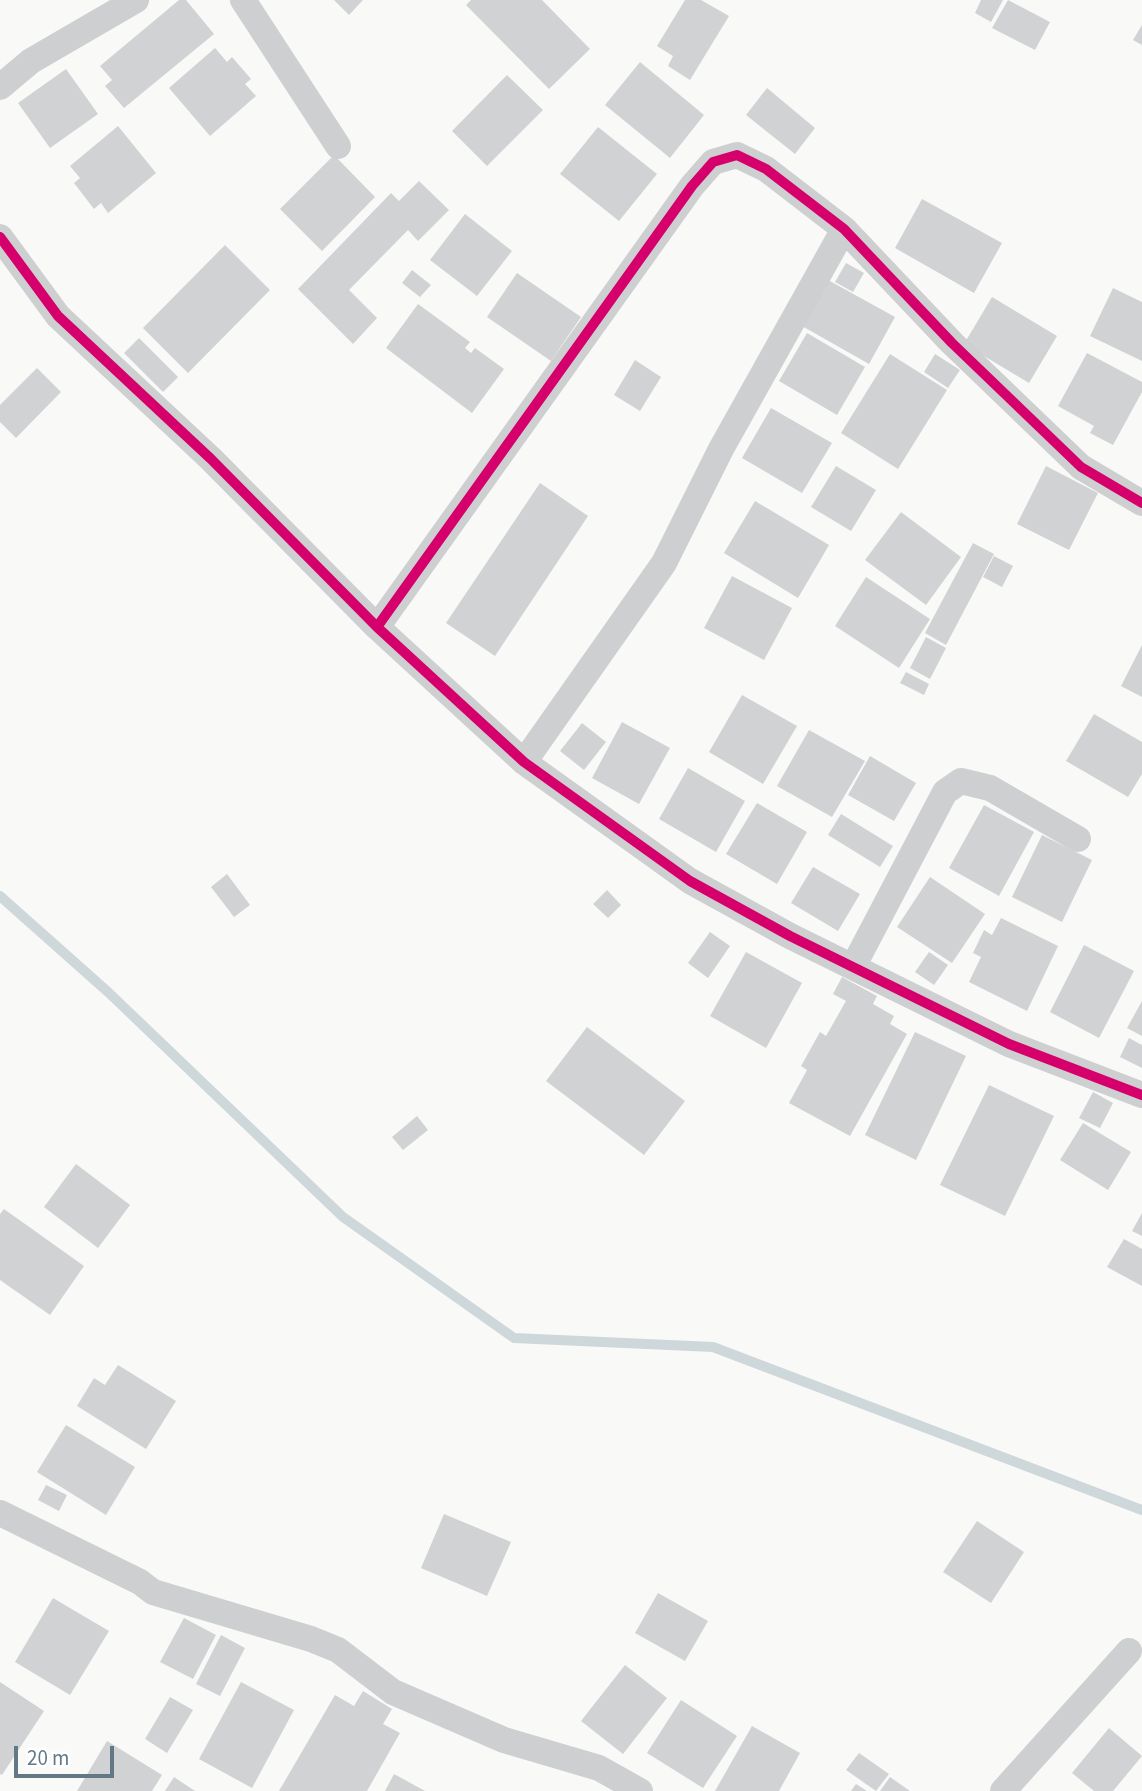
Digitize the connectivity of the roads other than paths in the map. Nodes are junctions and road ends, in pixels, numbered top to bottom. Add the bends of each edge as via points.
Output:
1 (136, 0) edge
2 (243, 0) edge
3 (0, 87) edge
4 (338, 146) dead end
5 (845, 229) junction
6 (0, 237) edge
7 (1142, 503) edge
8 (377, 627) junction
9 (524, 762) junction
10 (1078, 839) dead end
11 (854, 965) junction
12 (1142, 1096) edge
13 (0, 1513) edge
14 (1129, 1651) dead end
15 (640, 1791) edge
16 (1003, 1791) edge

1 - 3 street via 31,61
2 - 4 street
5 - 7 street via 952,343 1080,467
5 - 8 street via 766,169 737,155 713,162
5 - 9 street via 721,449 664,563
6 - 8 street via 58,316 211,459
8 - 9 street
9 - 11 street via 690,881
10 - 11 street via 990,788 961,781 945,792
11 - 12 street via 1009,1044
13 - 15 street via 153,1592 338,1650 393,1692 504,1740 599,1769
14 - 16 street

